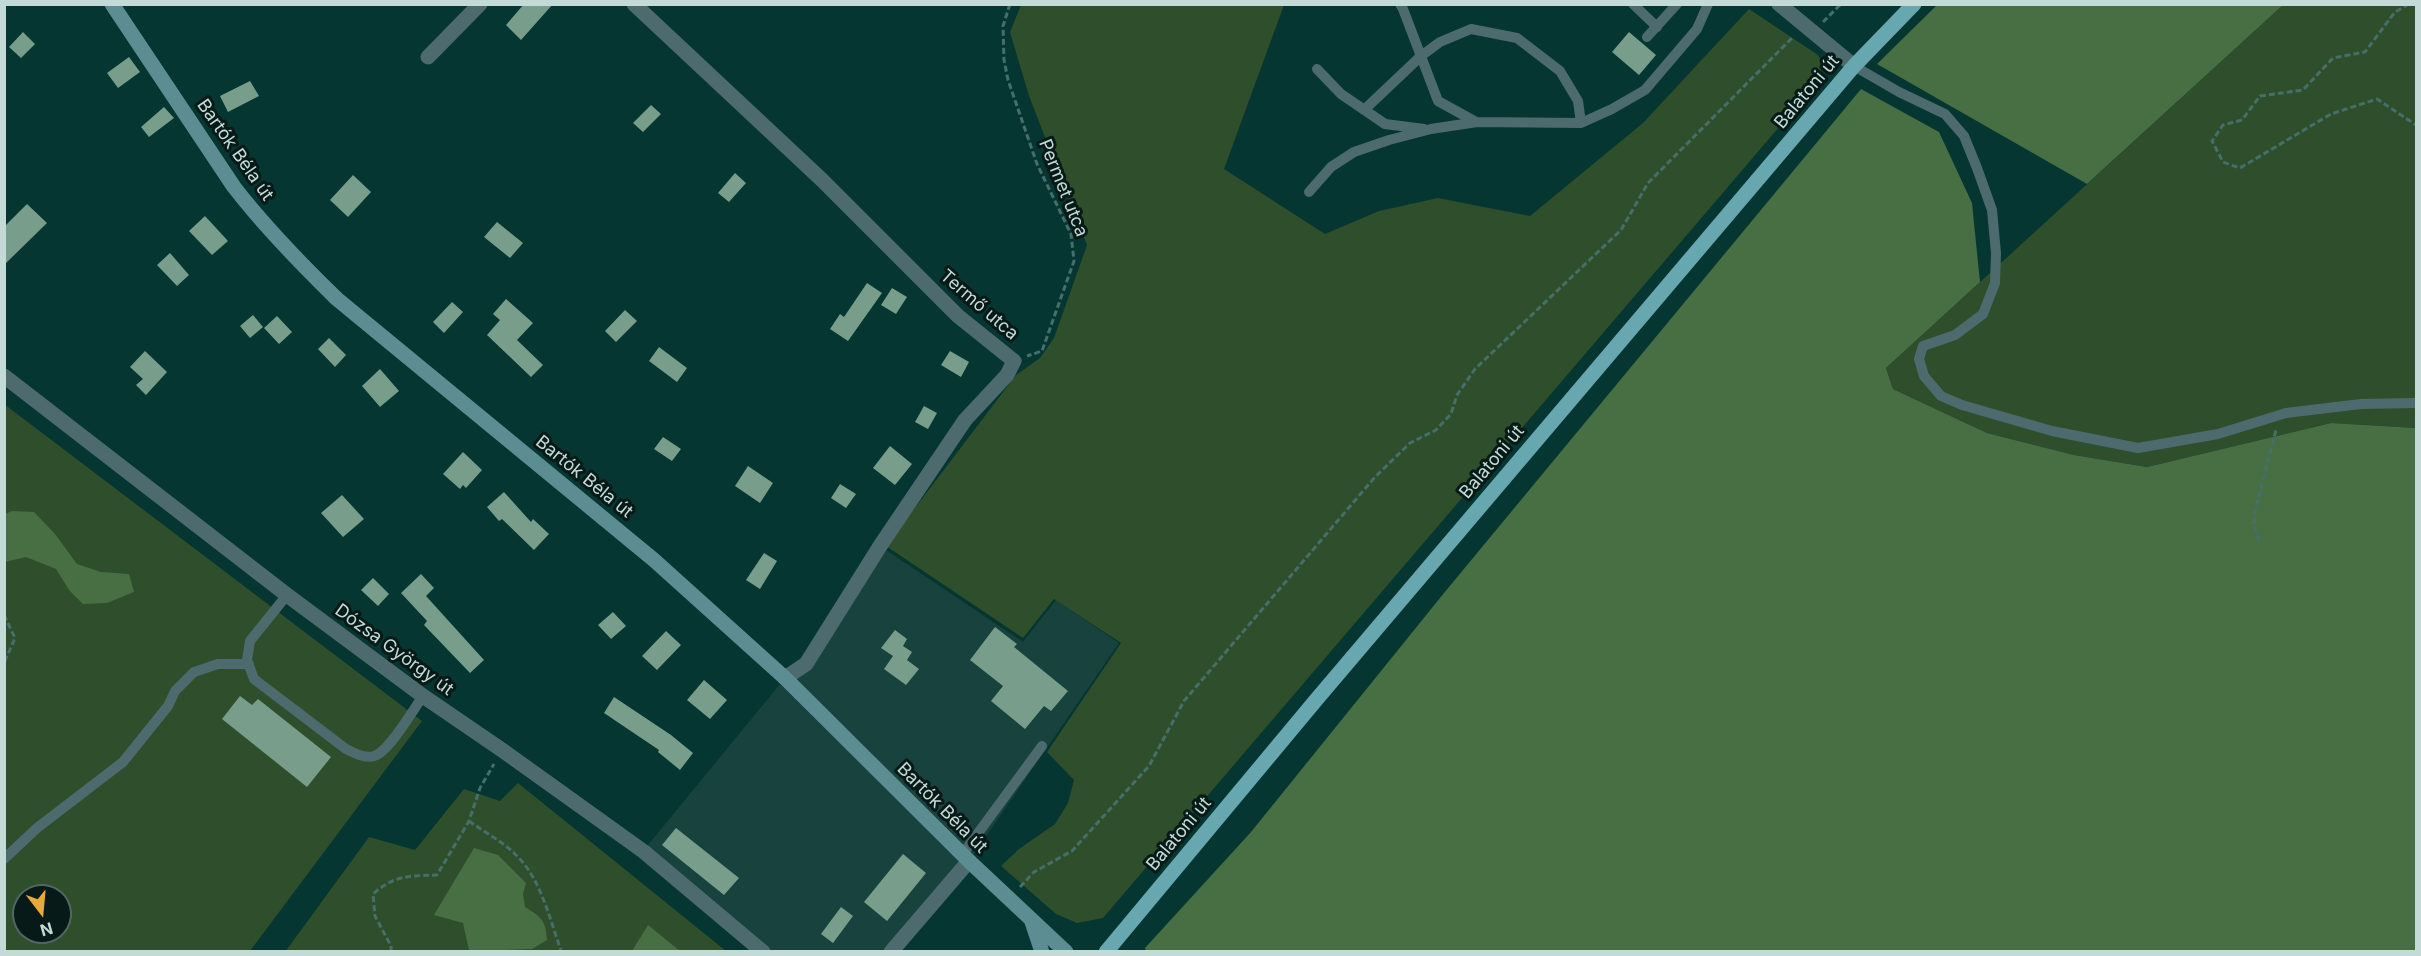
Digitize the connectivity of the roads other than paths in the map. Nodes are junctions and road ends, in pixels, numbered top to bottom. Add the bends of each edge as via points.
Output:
1 (112, 4) edge
2 (480, 4) edge
3 (634, 4) edge
4 (1400, 4) edge
5 (1633, 4) edge
6 (1677, 4) edge
7 (1708, 4) edge
8 (1779, 4) edge
9 (1914, 4) edge
10 (1657, 27) junction
11 (1647, 37) dead end
12 (1421, 56) junction
13 (428, 57) dead end
14 (1854, 66) junction
15 (1317, 69) dead end
16 (1364, 110) junction
17 (1477, 122) junction
18 (1581, 123) junction
19 (1431, 129) junction
20 (1309, 192) dead end
21 (4, 376) edge
22 (2416, 403) edge
23 (288, 595) junction
24 (249, 664) junction
25 (785, 678) junction
26 (423, 696) junction
27 (1042, 746) dead end
28 (965, 858) junction
29 (4, 859) edge
30 (1032, 922) junction
31 (763, 951) edge
32 (891, 951) edge
33 (1042, 951) edge
34 (1066, 951) edge
35 (1106, 951) edge

1 - 25 street, Bartók Béla út via 234,187 321,284 654,560
2 - 13 street
3 - 25 street, Termő utca via 822,180 958,316 1014,361 1007,375 965,420 806,664
4 - 12 lane
5 - 10 lane
6 - 10 lane
7 - 18 lane via 1697,29 1645,90
8 - 14 street
9 - 14 main road, Balatoni út
10 - 11 lane
12 - 16 lane
12 - 17 lane via 1438,102
12 - 18 lane via 1440,42 1471,29 1517,38 1560,71 1578,101
14 - 22 lane via 1945,114 1964,136 1992,210 1995,283 1983,314 1955,336 1923,346 1919,359 1924,376 1941,396 2052,431 2138,448 2218,434 2286,413 2361,404
14 - 35 main road, Balatoni út
15 - 16 lane via 1341,94
16 - 19 lane via 1385,124
17 - 18 lane
17 - 19 lane
19 - 20 lane via 1354,152 1331,167
21 - 23 street, Dózsa György út
23 - 24 lane via 250,641
23 - 26 street, Dózsa György út
24 - 26 lane via 254,679 346,749 361,756 373,757 383,752
24 - 29 lane via 218,664 194,672 175,691 168,706 123,762 37,828
25 - 28 street, Bartók Béla út
26 - 31 street, Dózsa György út via 643,851
27 - 28 lane
28 - 30 street, Bartók Béla út
28 - 32 street
30 - 33 street
30 - 34 street, Bartók Béla út

